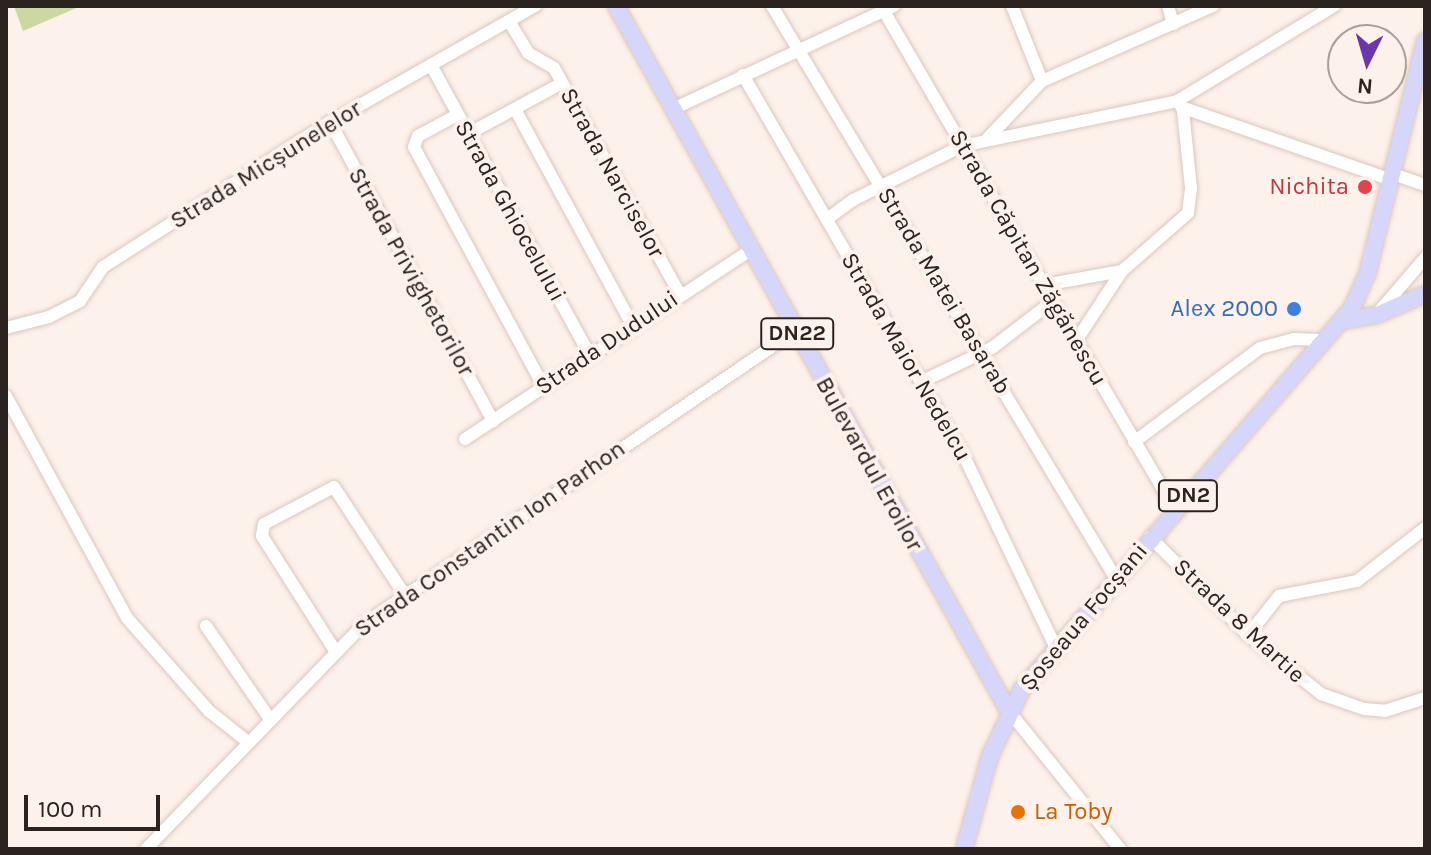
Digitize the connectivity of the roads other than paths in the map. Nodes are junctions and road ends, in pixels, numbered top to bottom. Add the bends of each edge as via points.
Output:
1 (535, 6) edge
2 (616, 6) edge
3 (772, 6) edge
4 (1012, 6) edge
5 (1168, 6) edge
6 (1213, 6) edge
7 (1334, 6) edge
8 (887, 8) edge
9 (509, 21) junction
10 (1173, 24) junction
11 (1425, 41) edge
12 (800, 51) junction
13 (431, 65) junction
14 (1422, 66) edge
15 (743, 75) junction
16 (1042, 81) junction
17 (562, 83) junction
18 (1180, 106) junction
19 (515, 109) junction
20 (673, 109) junction
21 (457, 115) junction
22 (330, 122) junction
23 (468, 134) junction
24 (987, 139) junction
25 (962, 146) junction
26 (1393, 177) junction
27 (1425, 185) edge
28 (880, 186) junction
29 (827, 219) junction
30 (751, 250) junction
31 (1425, 258) edge
32 (1122, 271) junction
33 (1044, 285) junction
34 (680, 294) junction
35 (1425, 294) edge
36 (1053, 301) junction
37 (1347, 314) junction
38 (1377, 315) junction
39 (633, 326) junction
40 (6, 328) edge
41 (795, 331) junction
42 (1327, 340) junction
43 (1076, 341) junction
44 (983, 353) junction
45 (590, 355) junction
46 (923, 381) junction
47 (544, 387) junction
48 (6, 396) edge
49 (493, 421) junction
50 (465, 439) dead end
51 (1134, 442) junction
52 (1175, 510) junction
53 (1425, 528) edge
54 (1150, 537) junction
55 (1115, 577) junction
56 (404, 594) junction
57 (206, 626) dead end
58 (1248, 635) junction
59 (1055, 646) junction
60 (334, 649) junction
61 (1425, 698) edge
62 (1008, 710) junction
63 (270, 719) junction
64 (248, 742) junction
65 (146, 849) edge
66 (964, 849) edge
67 (1120, 849) edge

1 - 9 street, Strada Micșunelelor
2 - 20 main road, Bulevardul Eroilor / DN22
3 - 12 street, Strada Matei Basarab
4 - 16 street
5 - 10 street
6 - 10 street
7 - 18 street
8 - 12 street
8 - 25 street, Strada Căpitan Zăgănescu
9 - 13 street, Strada Micșunelelor
9 - 17 street, Strada Narciselor via 528,53 554,68
10 - 16 street
11 - 14 main road, DN2
12 - 15 street
12 - 28 street, Strada Matei Basarab
13 - 21 street, Strada Ghiocelului
13 - 22 street, Strada Micșunelelor
14 - 26 main road, DN2
15 - 20 street
15 - 29 street, Strada Maior Nedelcu
16 - 24 street
17 - 19 street
17 - 34 street, Strada Narciselor
18 - 24 street
18 - 26 street
18 - 32 street via 1191,188 1188,213
19 - 23 street
19 - 39 street
20 - 30 main road, Bulevardul Eroilor / DN22
21 - 23 street, Strada Ghiocelului
21 - 47 street via 418,136 414,147
22 - 40 street, Strada Micșunelelor via 103,267 80,301 49,317
22 - 49 street, Strada Privighetorilor
23 - 45 street, Strada Ghiocelului
24 - 25 street
25 - 28 street
25 - 33 street, Strada Căpitan Zăgănescu
26 - 27 street
26 - 37 main road, DN2 via 1367,275
28 - 29 street
28 - 44 street, Strada Matei Basarab
29 - 46 street, Strada Maior Nedelcu
30 - 34 street, Strada Dudului
30 - 41 main road, Bulevardul Eroilor / DN22
31 - 38 street
32 - 33 street
32 - 43 street
33 - 36 street, Strada Căpitan Zăgănescu
34 - 39 street, Strada Dudului
35 - 38 main road
36 - 43 street, Strada Căpitan Zăgănescu
36 - 44 street
37 - 38 main road
37 - 42 main road, Șoseaua Focșani / DN2
39 - 45 street, Strada Dudului
41 - 56 street, Strada Constantin Ion Parhon
41 - 62 main road, Bulevardul Eroilor / DN22
42 - 51 street via 1293,339 1260,348
42 - 52 main road, Șoseaua Focșani / DN2
43 - 51 street, Strada Căpitan Zăgănescu
44 - 46 street
44 - 55 street, Strada Matei Basarab
45 - 47 street, Strada Dudului
46 - 59 street, Strada Maior Nedelcu
47 - 49 street, Strada Dudului
48 - 64 street via 127,618 209,711
49 - 50 street, Strada Dudului
51 - 52 street, Strada Căpitan Zăgănescu
52 - 54 main road, Șoseaua Focșani / DN2
53 - 58 street via 1357,581 1279,596
54 - 55 main road, Șoseaua Focșani / DN2
54 - 58 street, Strada 8 Martie
55 - 59 main road, Șoseaua Focșani / DN2
56 - 60 street, Strada Constantin Ion Parhon
56 - 60 street via 334,487 264,524 262,536
57 - 63 street
58 - 61 street, Strada 8 Martie via 1300,680 1342,703 1385,711
59 - 62 main road, Șoseaua Focșani / DN2
60 - 63 street, Strada Constantin Ion Parhon
62 - 66 main road, Șoseaua Focșani / DN2
62 - 67 street
63 - 64 street, Strada Constantin Ion Parhon
64 - 65 street, Strada Constantin Ion Parhon

